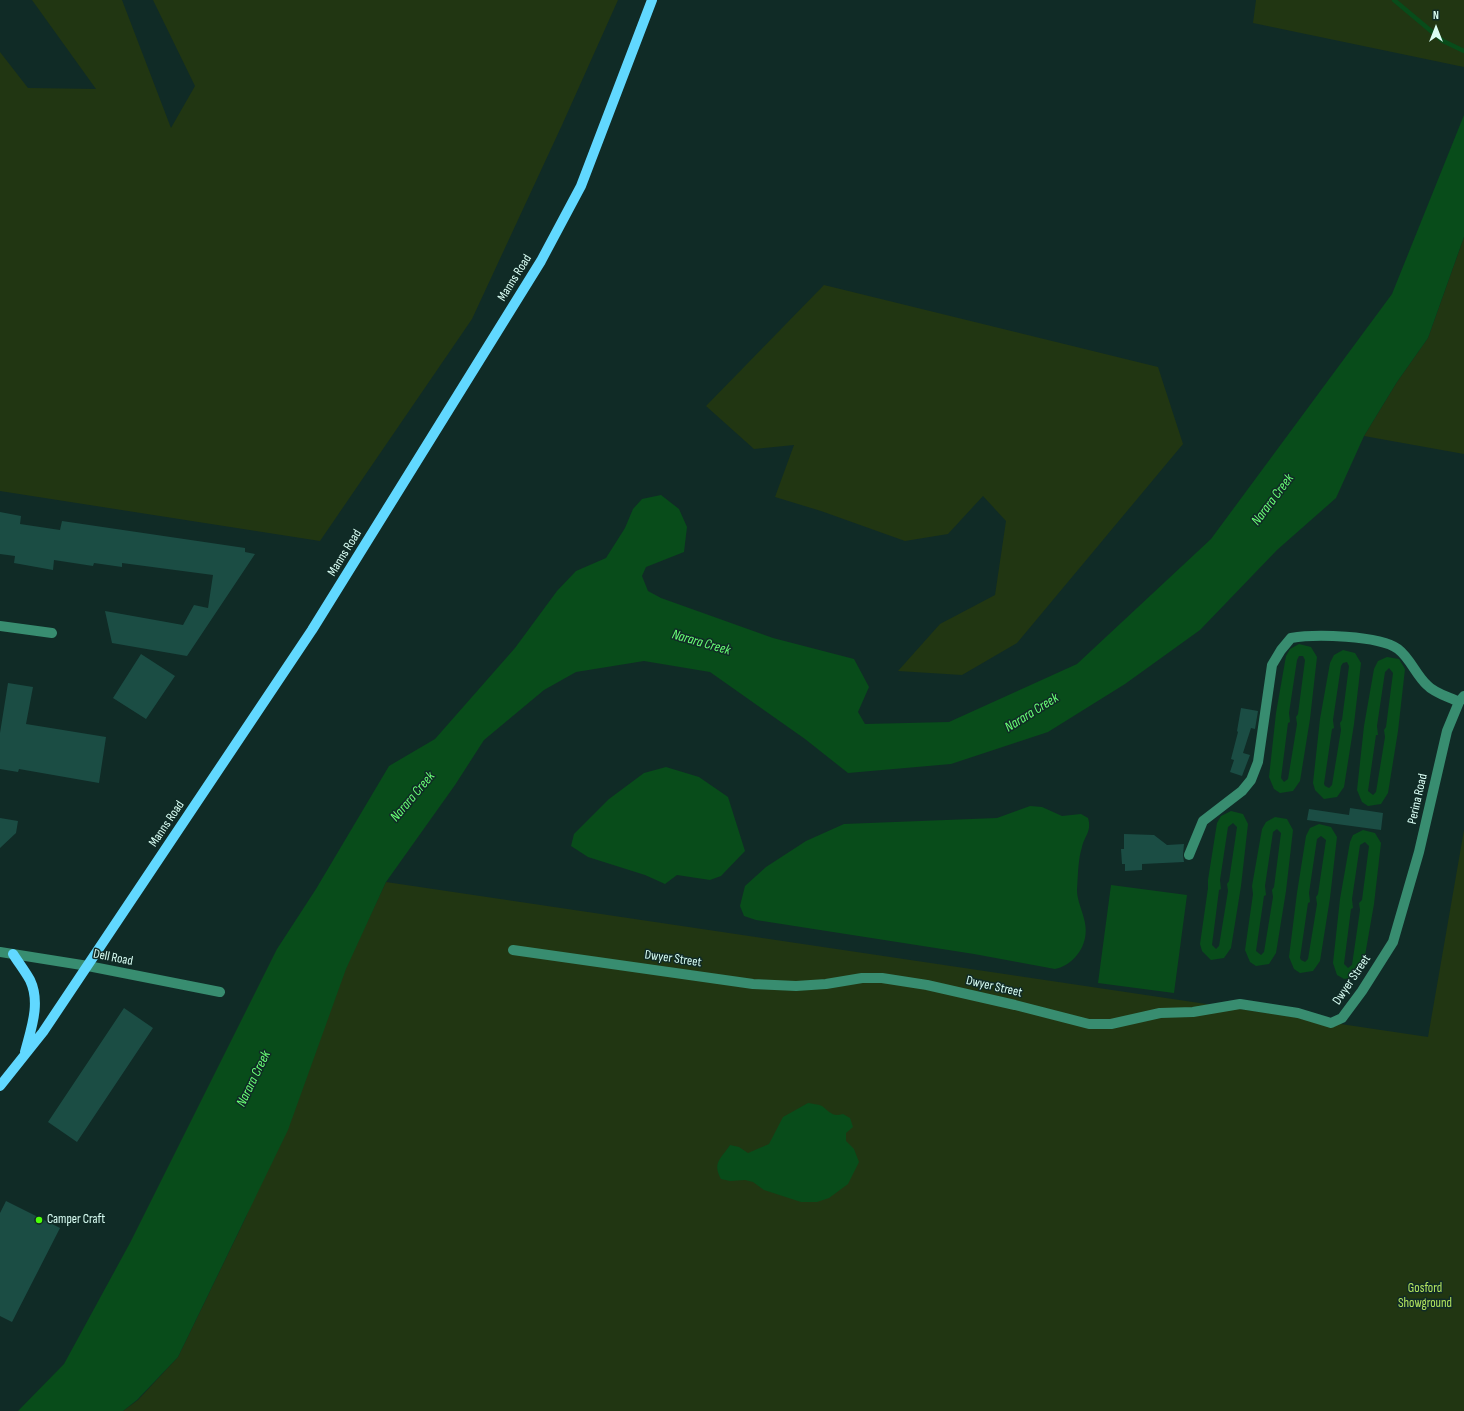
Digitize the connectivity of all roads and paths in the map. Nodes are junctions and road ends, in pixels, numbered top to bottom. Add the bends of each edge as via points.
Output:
1 (652, 0) edge
2 (0, 626) edge
3 (52, 633) dead end
4 (1462, 699) edge
5 (1189, 855) dead end
6 (1402, 910) joint
7 (513, 950) dead end
8 (0, 952) edge
9 (13, 954) junction
10 (88, 966) junction
11 (220, 992) dead end
12 (24, 1056) junction
13 (0, 1086) edge

1 - 10 main road, Manns Road via 581,186 541,261 312,630
2 - 3 street
4 - 5 street via 1427,686 1398,649 1382,643 1352,637 1305,635 1291,638 1272,665 1258,762 1251,780 1242,791 1202,821
4 - 6 street, Perina Road via 1447,731 1419,852
6 - 7 street, Dwyer Street via 1393,942 1378,966 1342,1018 1330,1023 1298,1013 1240,1004 1193,1012 1160,1013 1111,1024 1089,1024 927,985 882,978 811,985 753,984
8 - 9 street, Dell Road
9 - 10 street, Dell Road
9 - 12 main road via 30,980 35,996 34,1020
10 - 11 street, Dell Road
10 - 12 main road, Manns Road
12 - 13 main road, Manns Road

